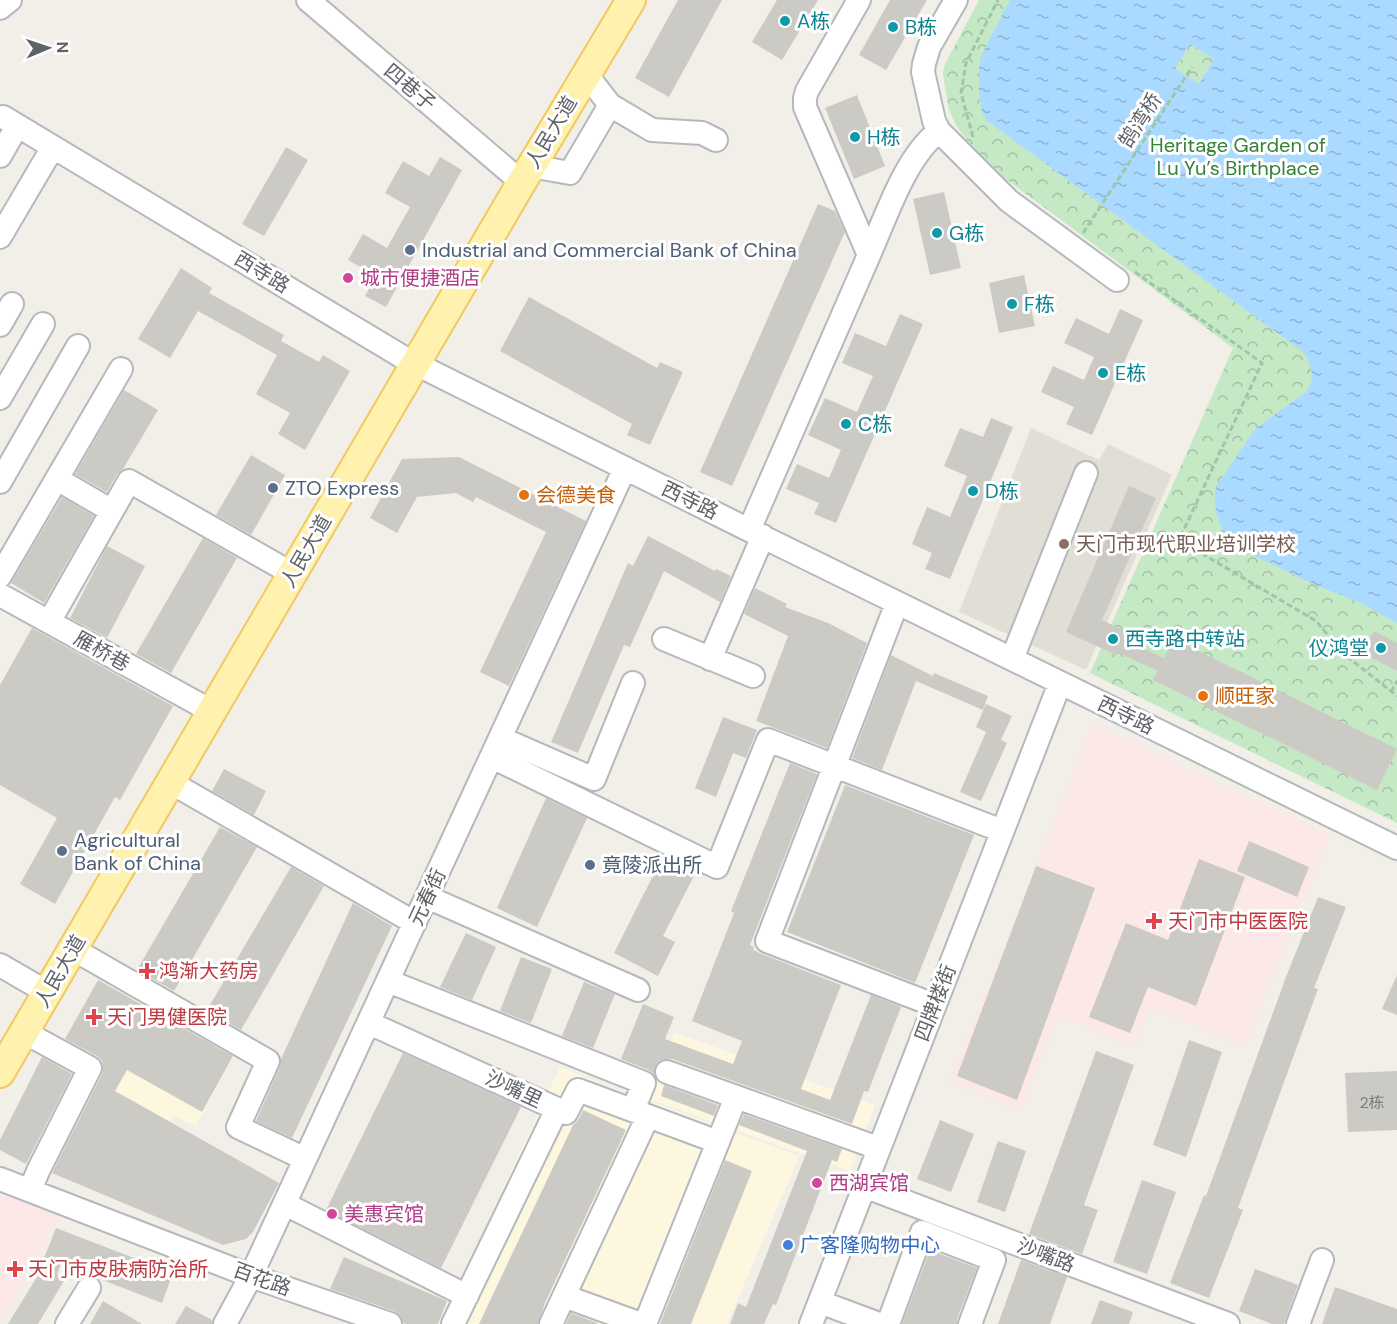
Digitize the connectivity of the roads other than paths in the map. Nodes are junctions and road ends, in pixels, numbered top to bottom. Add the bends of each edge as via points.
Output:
1 (10, 0) edge
2 (308, 0) edge
3 (617, 0) edge
4 (631, 0) edge
5 (859, 0) edge
6 (956, 0) edge
7 (0, 8) edge
8 (586, 74) junction
9 (610, 105) junction
10 (939, 131) junction
11 (716, 140) dead end
12 (53, 147) junction
13 (0, 156) edge
14 (522, 170) junction
15 (0, 237) edge
16 (869, 255) junction
17 (1124, 274) road end
18 (12, 304) dead end
19 (43, 324) dead end
20 (0, 325) edge
21 (78, 346) dead end
22 (411, 361) junction
23 (121, 369) dead end
24 (0, 398) edge
25 (625, 468) junction
26 (1086, 473) dead end
27 (57, 479) junction
28 (0, 482) edge
29 (112, 511) junction
30 (756, 533) junction
31 (284, 569) junction
32 (0, 576) edge
33 (0, 595) edge
34 (897, 603) junction
35 (49, 622) junction
36 (664, 639) dead end
37 (710, 659) junction
38 (1012, 659) junction
39 (753, 676) dead end
40 (633, 683) dead end
41 (1060, 683) junction
42 (204, 707) junction
43 (496, 747) junction
44 (835, 766) junction
45 (170, 782) junction
46 (1002, 831) junction
47 (1397, 848) edge
48 (427, 897) junction
49 (415, 923) junction
50 (73, 949) junction
51 (0, 965) edge
52 (388, 981) junction
53 (38, 987) junction
54 (638, 990) dead end
55 (934, 1005) junction
56 (369, 1023) junction
57 (24, 1032) junction
58 (0, 1051) edge
59 (667, 1072) dead end
60 (0, 1073) edge
61 (736, 1097) junction
62 (557, 1109) junction
63 (640, 1113) junction
64 (718, 1142) junction
65 (878, 1149) junction
66 (306, 1159) junction
67 (0, 1179) edge
68 (864, 1186) junction
69 (30, 1190) junction
70 (285, 1204) junction
71 (1322, 1260) dead end
72 (251, 1276) junction
73 (89, 1288) dead end
74 (467, 1296) junction
75 (564, 1296) junction
76 (819, 1317) edge
77 (67, 1324) edge
78 (225, 1324) edge
79 (390, 1324) edge
80 (453, 1324) edge
81 (551, 1324) edge
82 (643, 1324) edge
83 (879, 1324) edge
84 (888, 1324) edge
85 (970, 1324) edge
86 (1228, 1324) edge
87 (1299, 1324) edge

1 - 7 street
2 - 14 street, 四巷子
3 - 14 main road, 人民大道
4 - 8 main road, 人民大道
5 - 16 street via 807,91 805,107
6 - 10 street via 929,47 924,64 927,92
8 - 9 street
8 - 14 main road, 人民大道
9 - 11 street via 652,130 702,132
9 - 14 street via 570,173
10 - 16 street via 921,147 910,165
10 - 17 street via 1009,201 1074,248
12 - 13 street, 西寺路 via 10,121
12 - 15 street
12 - 22 street, 西寺路
14 - 22 main road, 人民大道
16 - 30 street
18 - 20 street
19 - 24 street
21 - 28 street
22 - 25 street, 西寺路
22 - 31 main road, 人民大道
22 - 45 main road, 人民大道
23 - 27 street
25 - 30 street, 西寺路
25 - 43 street, 元春街
26 - 38 street
27 - 29 street
27 - 32 street
29 - 31 street via 129,481
29 - 35 street
30 - 34 street, 西寺路
30 - 37 street
31 - 42 main road, 人民大道
33 - 35 street, 雁桥巷
34 - 38 street, 西寺路
34 - 44 street
35 - 42 street, 雁桥巷
36 - 37 street
37 - 39 street
38 - 41 street, 西寺路
40 - 43 street via 594,779
41 - 46 street, 四牌楼街
41 - 47 street, 西寺路
42 - 53 main road, 人民大道
43 - 44 street via 717,867 768,740
43 - 48 street, 元春街
44 - 46 street
44 - 55 street via 767,940
45 - 49 street
45 - 50 main road, 人民大道
46 - 55 street, 四牌楼街
48 - 49 street, 元春街
48 - 54 street
49 - 52 street, 元春街
50 - 57 main road, 人民大道
50 - 66 street via 268,1062 238,1126
51 - 53 street
52 - 56 street, 元春街
52 - 63 street via 644,1083
53 - 58 main road, 人民大道
55 - 65 street, 四牌楼街
56 - 62 street, 沙嘴里
56 - 66 street, 元春街
57 - 60 main road, 人民大道
57 - 69 street via 90,1068
59 - 61 street
61 - 64 street
61 - 65 street
62 - 63 street, 沙嘴里 via 566,1113 578,1090
62 - 74 street
63 - 64 street
63 - 75 street
64 - 82 street
65 - 68 street, 四牌楼街
66 - 70 street, 元春街
67 - 69 street, 百花路
68 - 76 street, 四牌楼街
68 - 86 street, 沙嘴路
69 - 72 street, 百花路
70 - 72 street, 元春街
70 - 74 street
71 - 87 street
72 - 78 street, 元春街
72 - 79 street, 百花路
73 - 77 street
74 - 80 street
75 - 81 street
75 - 82 street
76 - 83 street
84 - 85 street via 922,1232 994,1260

